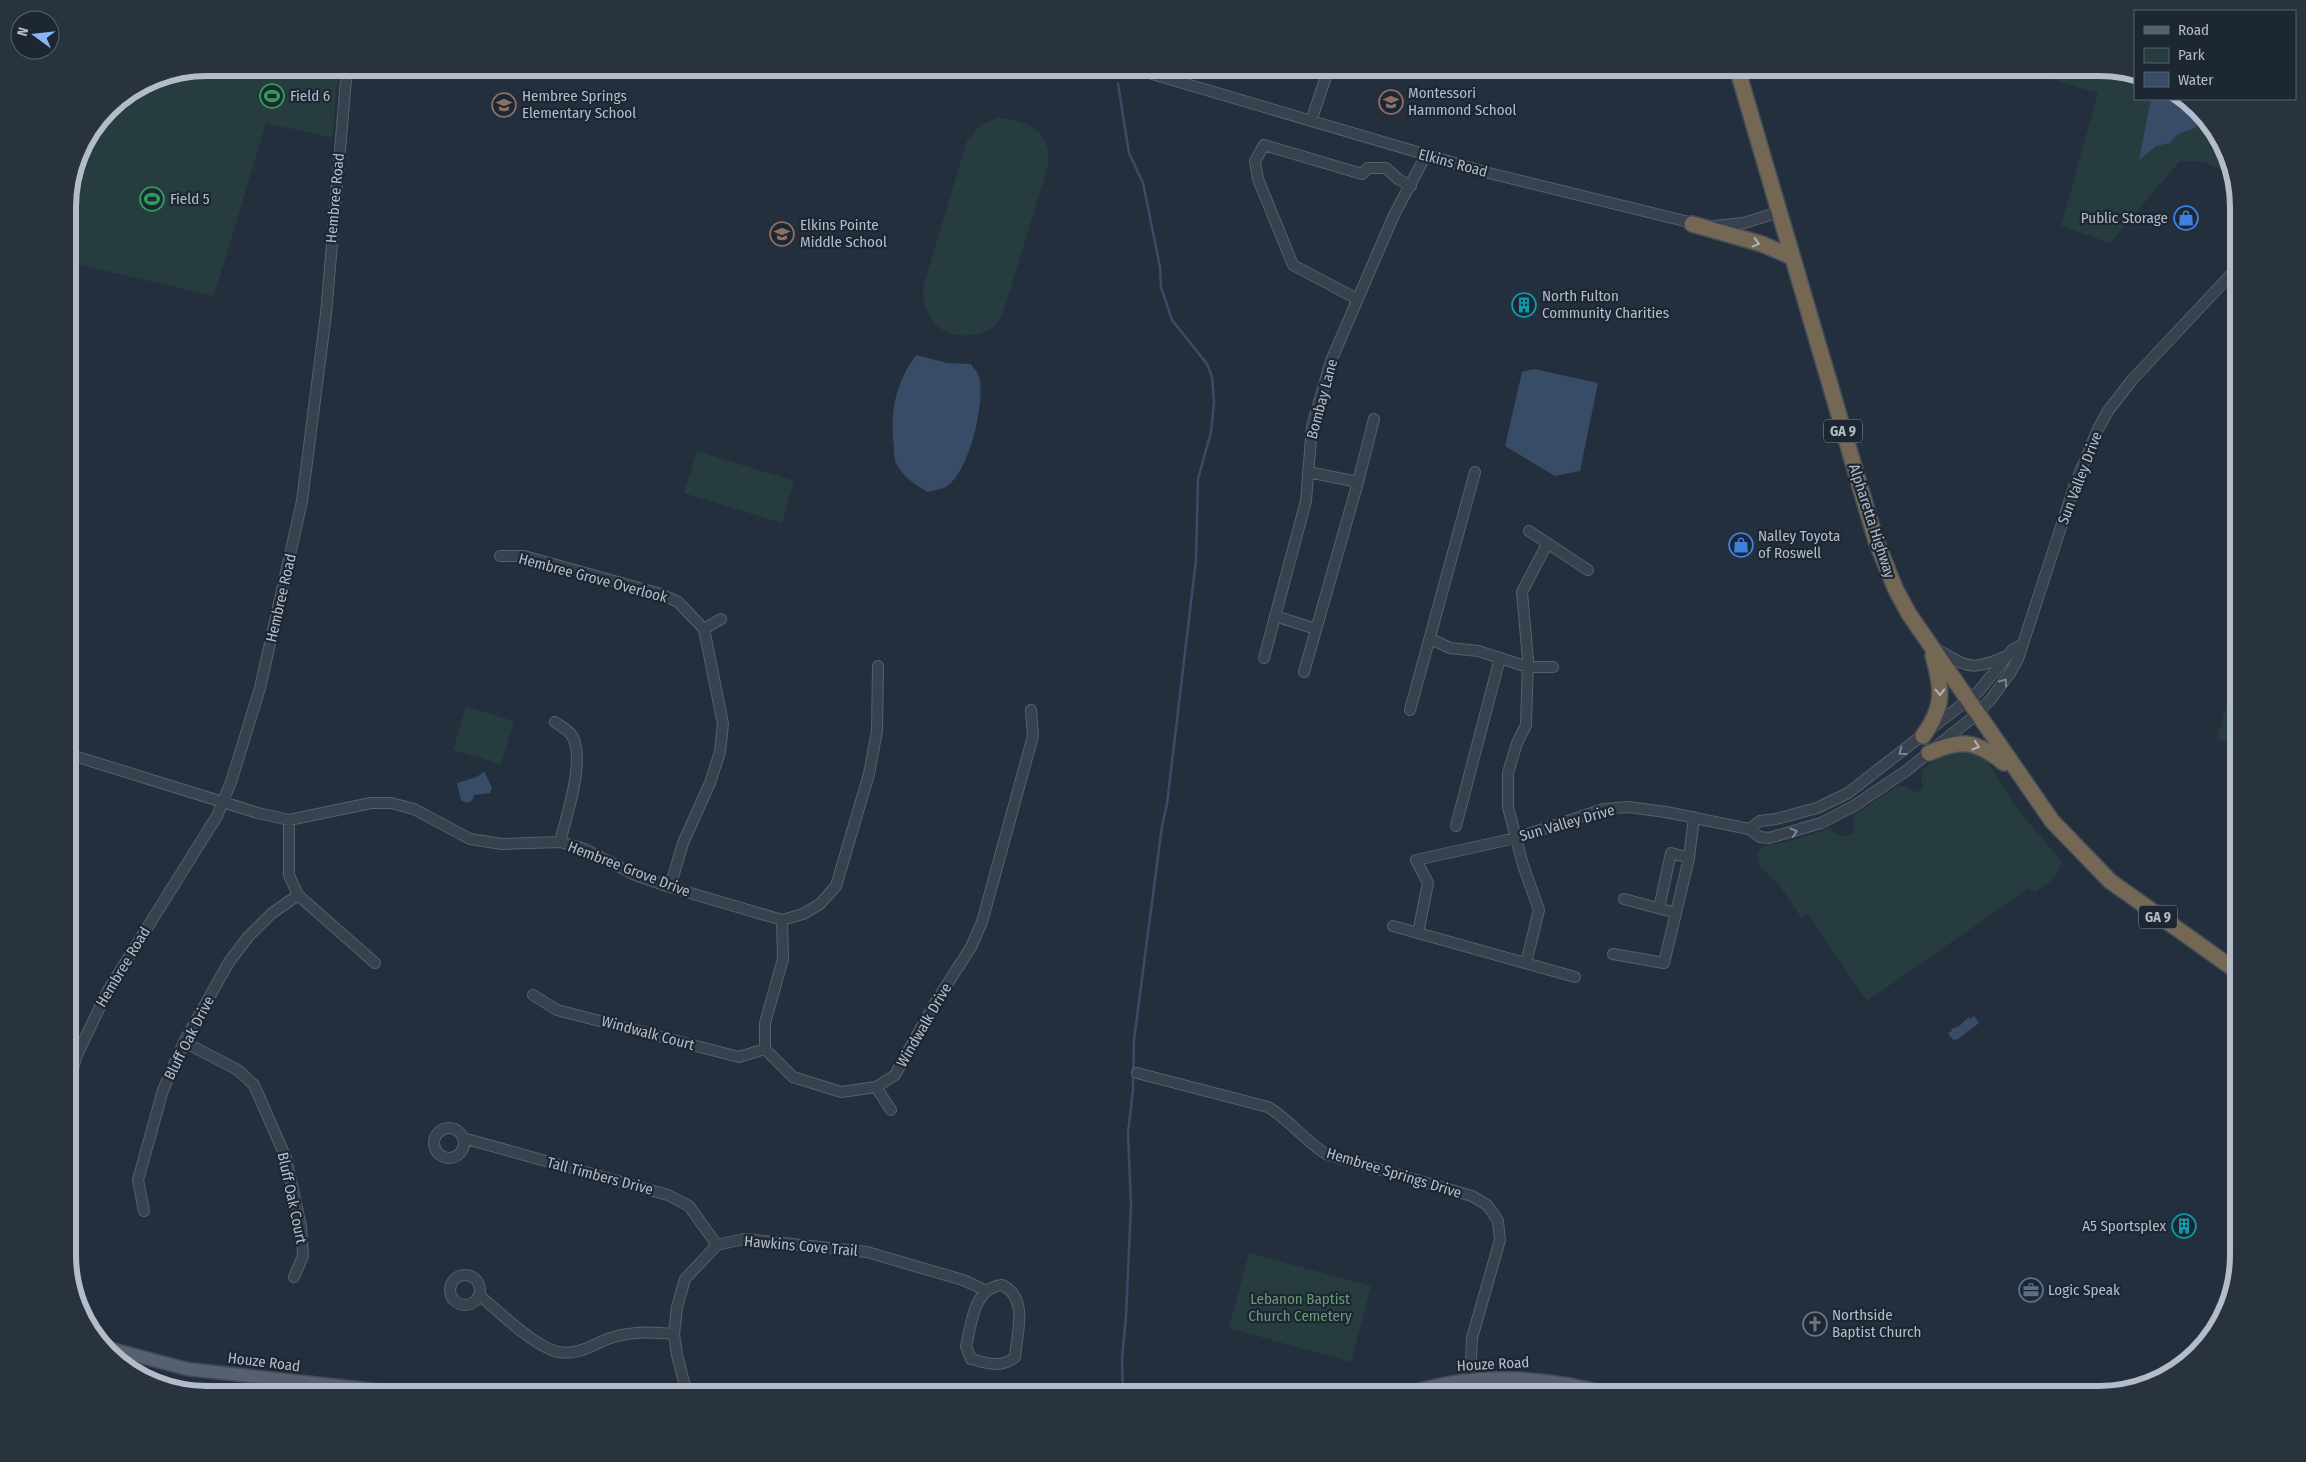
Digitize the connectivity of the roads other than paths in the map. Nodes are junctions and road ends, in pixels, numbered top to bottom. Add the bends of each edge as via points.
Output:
1 (346, 76) edge
2 (1159, 76) edge
3 (1325, 76) edge
4 (1739, 76) edge
5 (1311, 121) junction
6 (1426, 155) junction
7 (1411, 186) junction
8 (1779, 212) junction
9 (1692, 224) junction
10 (1792, 257) junction
11 (2230, 275) edge
12 (1356, 299) junction
13 (1374, 419) dead end
14 (1308, 472) junction
15 (1475, 472) dead end
16 (1358, 482) junction
17 (1529, 531) dead end
18 (1547, 544) junction
19 (500, 556) dead end
20 (1588, 570) dead end
21 (1274, 616) junction
22 (721, 619) dead end
23 (704, 629) junction
24 (1316, 629) junction
25 (1431, 638) junction
26 (1930, 645) junction
27 (2021, 645) junction
28 (2008, 656) junction
29 (1264, 658) dead end
30 (1500, 658) junction
31 (878, 666) dead end
32 (1528, 667) junction
33 (1553, 667) dead end
34 (1304, 672) dead end
35 (1968, 701) junction
36 (1031, 710) dead end
37 (1410, 710) dead end
38 (1977, 714) junction
39 (555, 722) dead end
40 (1923, 736) junction
41 (1929, 753) junction
42 (77, 757) edge
43 (2022, 782) junction
44 (223, 802) junction
45 (1694, 817) junction
46 (289, 820) junction
47 (1456, 826) dead end
48 (1748, 829) junction
49 (1516, 838) junction
50 (560, 842) junction
51 (1689, 858) junction
52 (670, 888) junction
53 (298, 896) junction
54 (1624, 899) dead end
55 (1659, 908) junction
56 (1676, 913) junction
57 (782, 920) junction
58 (1393, 926) dead end
59 (1418, 933) junction
60 (1612, 954) dead end
61 (375, 963) dead end
62 (1526, 963) junction
63 (2230, 966) edge
64 (1575, 977) dead end
65 (533, 995) dead end
66 (184, 1042) junction
67 (765, 1049) junction
68 (77, 1059) edge
69 (1137, 1074) dead end
70 (876, 1087) junction
71 (891, 1110) dead end
72 (463, 1138) dead end
73 (144, 1212) dead end
74 (717, 1245) junction
75 (294, 1277) dead end
76 (985, 1290) junction
77 (478, 1295) dead end
78 (674, 1334) junction
79 (119, 1351) edge
80 (268, 1379) junction
81 (1470, 1379) junction
82 (267, 1386) edge
83 (335, 1386) edge
84 (685, 1386) edge
85 (1435, 1386) edge
86 (1581, 1386) edge

1 - 44 street, Hembree Road via 326,314 302,501 260,688
2 - 5 street, Elkins Road
3 - 5 street
4 - 8 highway, Alpharetta Highway / GA 9
5 - 6 street, Elkins Road
6 - 7 street, Bombay Lane
6 - 9 street, Elkins Road
7 - 12 street, Bombay Lane via 1394,215
7 - 12 street via 1386,168 1368,168 1362,174 1264,146 1255,161 1258,179 1293,265
8 - 9 street, Elkins Road via 1727,226
8 - 10 highway, Alpharetta Highway / GA 9
9 -> 10 highway via 1762,244
10 - 26 highway, Alpharetta Highway / GA 9 via 1876,541 1900,599
11 - 27 street, Sun Valley Drive via 2154,354 2108,412 2075,484
12 - 14 street, Bombay Lane via 1331,361 1312,426
13 - 16 street
14 - 16 street
14 - 21 street, Bombay Lane via 1306,501
15 - 25 street
16 - 24 street
17 - 18 street
18 - 20 street
18 - 32 street via 1522,592
19 - 23 street, Hembree Grove Overlook via 524,556 661,594 683,606
21 - 24 street
21 - 29 street, Bombay Lane
22 - 23 street
23 - 52 street via 723,724 720,752 683,843
24 - 34 street
25 - 30 street via 1450,648 1478,651
25 - 37 street
26 - 28 street via 1953,661 1970,666
26 - 35 highway, Alpharetta Highway / GA 9
26 -> 40 highway via 1941,696 1935,720
27 - 28 street
38 -> 27 street, Sun Valley Drive via 2010,673
28 - 35 street via 1985,686
30 - 32 street
30 - 47 street
31 - 57 street via 877,731 869,774 836,886 820,904 803,914
32 - 33 street
32 - 49 street via 1526,725 1508,773 1508,807
35 - 38 highway, Alpharetta Highway / GA 9
35 - 40 street
36 - 70 street, Windwalk Drive via 1033,736 982,922 971,947 932,1008 896,1075
38 - 41 street, Sun Valley Drive
38 - 43 highway, Alpharetta Highway / GA 9
39 - 50 street via 570,734 577,748 576,772
40 -> 48 street via 1848,793 1816,808 1760,821
41 -> 43 highway via 1948,745 1974,744 1994,755
48 -> 41 street, Sun Valley Drive via 1760,837 1769,838 1821,823 1854,806
42 - 44 street, Hembree Grove Drive
43 - 63 highway, Alpharetta Highway / GA 9 via 2052,821 2106,877
44 - 46 street, Hembree Grove Drive
44 - 68 street, Hembree Road via 211,828 107,992
45 - 48 street, Sun Valley Drive
45 - 49 street, Sun Valley Drive via 1628,807 1604,809
45 - 51 street
46 - 50 street, Hembree Grove Drive via 371,803 391,803 414,810 470,839 502,844
46 - 53 street via 289,875
49 - 59 street, Sun Valley Drive via 1416,860 1428,883
49 - 62 street via 1539,910
50 - 52 street, Hembree Grove Drive via 585,849 635,875
51 - 55 street via 1672,853
51 - 56 street
52 - 57 street, Hembree Grove Drive
53 - 61 street
53 - 66 street, Bluff Oak Drive via 271,914 248,937 229,962
54 - 55 street
55 - 56 street
56 - 60 street via 1664,963
57 - 67 street via 783,959 765,1023
58 - 59 street
59 - 62 street
62 - 64 street
65 - 67 street, Windwalk Court via 557,1010 739,1057
66 - 73 street, Bluff Oak Drive via 163,1090 138,1180
66 - 75 street, Bluff Oak Court via 238,1070 254,1085 286,1158 303,1256
67 - 70 street, Windwalk Drive via 793,1077 841,1092
69 - 81 street, Hembree Springs Drive via 1268,1107 1284,1116 1311,1144 1326,1154 1472,1196 1487,1206 1498,1221 1500,1240 1472,1338
70 - 71 street
72 - 74 street, Tall Timbers Drive via 668,1195 689,1206
74 - 76 street, Hawkins Cove Trail via 744,1239 867,1252 963,1280
74 - 78 street via 685,1279 676,1307
76 - 76 street via 1002,1285 1016,1295 1019,1307 1015,1357 1009,1362 995,1365 972,1359 966,1346 975,1308
77 - 78 street via 534,1340 557,1352 582,1351 638,1331
78 - 84 street
79 - 80 main road, Houze Road via 187,1369
80 - 82 street
80 - 83 main road, Houze Road
81 - 85 main road, Houze Road
81 - 86 main road, Houze Road via 1536,1378

